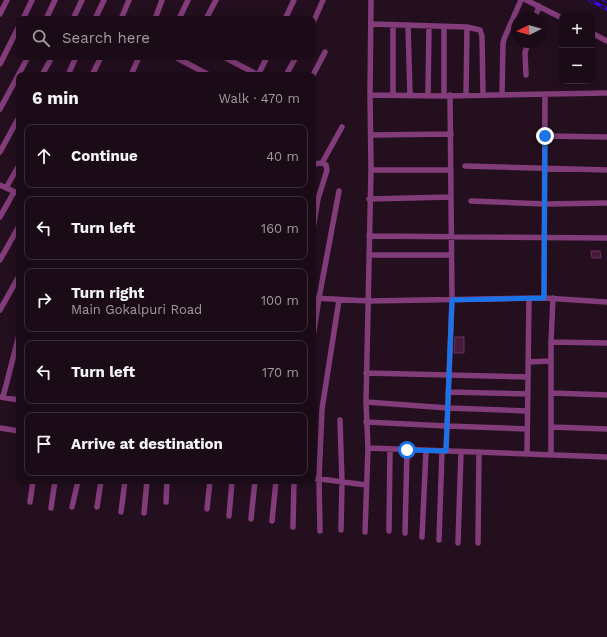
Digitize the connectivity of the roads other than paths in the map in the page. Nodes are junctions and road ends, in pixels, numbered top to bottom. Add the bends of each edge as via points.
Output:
1 (7, 0) edge
2 (32, 0) edge
3 (55, 0) edge
4 (82, 0) edge
5 (104, 0) edge
6 (129, 0) edge
7 (162, 0) edge
8 (188, 0) edge
9 (216, 0) edge
10 (294, 0) edge
11 (323, 0) edge
12 (371, 0) edge
13 (521, 0) edge
14 (526, 0) edge
15 (539, 6) junction
16 (537, 12) edge
17 (0, 14) edge
18 (24, 16) edge
19 (47, 16) edge
20 (74, 16) edge
21 (96, 16) edge
22 (122, 16) edge
23 (156, 16) edge
24 (180, 16) edge
25 (208, 16) edge
26 (286, 16) edge
27 (316, 16) edge
28 (559, 16) edge
29 (371, 24) junction
30 (393, 25) junction
31 (408, 25) junction
32 (429, 26) junction
33 (444, 27) junction
34 (467, 27) junction
35 (16, 32) edge
36 (595, 35) edge
37 (607, 41) edge
38 (526, 48) edge
39 (325, 52) dead end
40 (26, 60) edge
41 (50, 60) edge
42 (75, 60) edge
43 (100, 60) edge
44 (138, 60) edge
45 (180, 60) edge
46 (230, 60) edge
47 (266, 60) edge
48 (294, 60) edge
49 (0, 64) edge
50 (20, 72) edge
51 (44, 72) edge
52 (69, 72) edge
53 (94, 72) edge
54 (132, 72) edge
55 (201, 72) edge
56 (252, 72) edge
57 (260, 72) edge
58 (288, 72) edge
59 (315, 72) edge
60 (526, 76) dead end
61 (16, 79) edge
62 (393, 94) junction
63 (607, 94) edge
64 (370, 95) junction
65 (410, 95) junction
66 (428, 95) junction
67 (447, 95) junction
68 (466, 95) junction
69 (483, 95) junction
70 (502, 95) junction
71 (545, 95) junction
72 (0, 109) edge
73 (16, 123) edge
74 (342, 127) dead end
75 (450, 134) junction
76 (371, 135) junction
77 (545, 136) junction
78 (607, 137) edge
79 (0, 152) edge
80 (322, 163) junction
81 (316, 164) edge
82 (465, 166) dead end
83 (545, 168) junction
84 (16, 170) edge
85 (371, 170) junction
86 (451, 170) junction
87 (607, 170) edge
88 (0, 185) edge
89 (6, 188) junction
90 (339, 192) dead end
91 (16, 193) edge
92 (16, 194) edge
93 (451, 197) junction
94 (370, 199) junction
95 (471, 201) dead end
96 (607, 203) edge
97 (545, 204) junction
98 (316, 211) edge
99 (0, 217) edge
100 (16, 231) edge
101 (369, 236) junction
102 (451, 236) junction
103 (545, 237) junction
104 (607, 238) edge
105 (369, 255) junction
106 (452, 255) junction
107 (0, 260) edge
108 (16, 281) edge
109 (316, 298) edge
110 (529, 298) junction
111 (544, 298) junction
112 (553, 298) junction
113 (339, 300) junction
114 (452, 300) junction
115 (369, 301) junction
116 (607, 302) edge
117 (0, 310) edge
118 (551, 342) junction
119 (607, 343) edge
120 (16, 346) edge
121 (551, 361) junction
122 (528, 362) junction
123 (366, 373) junction
124 (449, 375) junction
125 (528, 378) junction
126 (448, 392) junction
127 (552, 393) junction
128 (528, 394) junction
129 (607, 395) edge
130 (2, 397) edge
131 (16, 399) edge
132 (366, 402) junction
133 (448, 408) junction
134 (527, 411) junction
135 (340, 420) dead end
136 (366, 422) junction
137 (447, 426) junction
138 (551, 427) junction
139 (0, 428) edge
140 (527, 428) junction
141 (607, 430) edge
142 (16, 431) edge
143 (368, 448) junction
144 (390, 449) junction
145 (407, 450) junction
146 (426, 450) junction
147 (444, 451) junction
148 (460, 452) junction
149 (479, 452) junction
150 (527, 454) junction
151 (551, 455) junction
152 (607, 457) edge
153 (316, 478) edge
154 (342, 482) junction
155 (33, 484) edge
156 (55, 484) edge
157 (77, 484) edge
158 (101, 484) edge
159 (125, 484) edge
160 (147, 484) edge
161 (167, 484) edge
162 (210, 484) edge
163 (232, 484) edge
164 (255, 484) edge
165 (276, 484) edge
166 (294, 484) edge
167 (366, 485) junction
168 (30, 502) dead end
169 (166, 502) dead end
170 (72, 507) dead end
171 (97, 507) dead end
172 (51, 508) dead end
173 (207, 509) dead end
174 (121, 512) dead end
175 (144, 513) dead end
176 (229, 516) dead end
177 (251, 519) dead end
178 (272, 521) dead end
179 (293, 527) dead end
180 (341, 530) dead end
181 (389, 531) dead end
182 (320, 532) dead end
183 (365, 532) dead end
184 (405, 533) dead end
185 (422, 537) dead end
186 (439, 540) dead end
187 (458, 543) dead end
188 (478, 543) dead end

1 - 17 street
2 - 18 street
3 - 19 street
4 - 20 street
5 - 21 street
6 - 22 street
7 - 23 street
8 - 24 street
9 - 25 street
10 - 26 street
11 - 27 street
12 - 29 street
13 - 70 street via 503,44
14 - 15 street
15 - 16 street
15 - 28 street
29 - 30 street
29 - 64 street
30 - 31 street
30 - 62 street
31 - 32 street
31 - 65 street
32 - 33 street
32 - 66 street
33 - 34 street
33 - 67 street
34 - 68 street
34 - 69 street via 478,29 482,34
35 - 49 street
36 - 37 street
38 - 60 street
39 - 59 street
40 - 50 street
41 - 51 street
42 - 52 street
43 - 53 street
44 - 54 street
45 - 55 street
46 - 56 street
47 - 57 street
48 - 58 street
61 - 72 street
62 - 64 street
62 - 65 street
63 - 71 street
64 - 76 street
65 - 66 street
66 - 67 street
67 - 68 street
67 - 75 street
68 - 69 street
69 - 70 street
70 - 71 street
71 - 77 street
73 - 79 street
74 - 80 street
75 - 76 street
75 - 86 street
76 - 85 street
77 - 78 street
77 - 83 street
80 - 81 street
80 - 98 street via 326,165 327,170
82 - 83 street
83 - 87 street
83 - 97 street
84 - 89 street
85 - 86 street
85 - 94 street
86 - 93 street
88 - 89 street
89 - 91 street
90 - 109 street
92 - 99 street
93 - 94 street
93 - 102 street
94 - 101 street
95 - 97 street
96 - 97 street
97 - 103 street
100 - 107 street
101 - 102 street
101 - 105 street
102 - 103 street
102 - 106 street
103 - 104 street
103 - 111 street
105 - 106 street
105 - 115 street
106 - 114 street
108 - 117 street
109 - 113 street
110 - 111 street
110 - 114 street
110 - 122 street
111 - 112 street
112 - 116 street
112 - 118 street
113 - 115 street
113 - 153 street via 322,409
114 - 115 street
114 - 124 street
115 - 123 street
118 - 119 street
118 - 121 street
120 - 130 street
121 - 122 street
121 - 127 street
122 - 125 street
123 - 124 street
123 - 132 street
124 - 125 street
124 - 126 street
125 - 128 street
126 - 128 street
126 - 133 street
127 - 129 street
127 - 138 street
128 - 134 street
130 - 131 street
132 - 133 street
132 - 136 street
133 - 134 street
133 - 137 street
134 - 140 street
135 - 154 street
136 - 137 street
136 - 143 street
137 - 140 street
137 - 147 street
138 - 141 street
138 - 151 street
139 - 142 street
140 - 150 street
143 - 144 street
143 - 167 street
144 - 145 street
144 - 181 street
145 - 146 street
145 - 184 street
146 - 147 street
146 - 185 street
147 - 148 street
147 - 186 street
148 - 149 street
148 - 187 street
149 - 150 street
149 - 188 street
150 - 151 street
151 - 152 street
153 - 154 street
153 - 182 street
154 - 167 street
154 - 180 street
155 - 168 street
156 - 172 street
157 - 170 street
158 - 171 street
159 - 174 street
160 - 175 street
161 - 169 street
162 - 173 street
163 - 176 street
164 - 177 street
165 - 178 street
166 - 179 street
167 - 183 street

